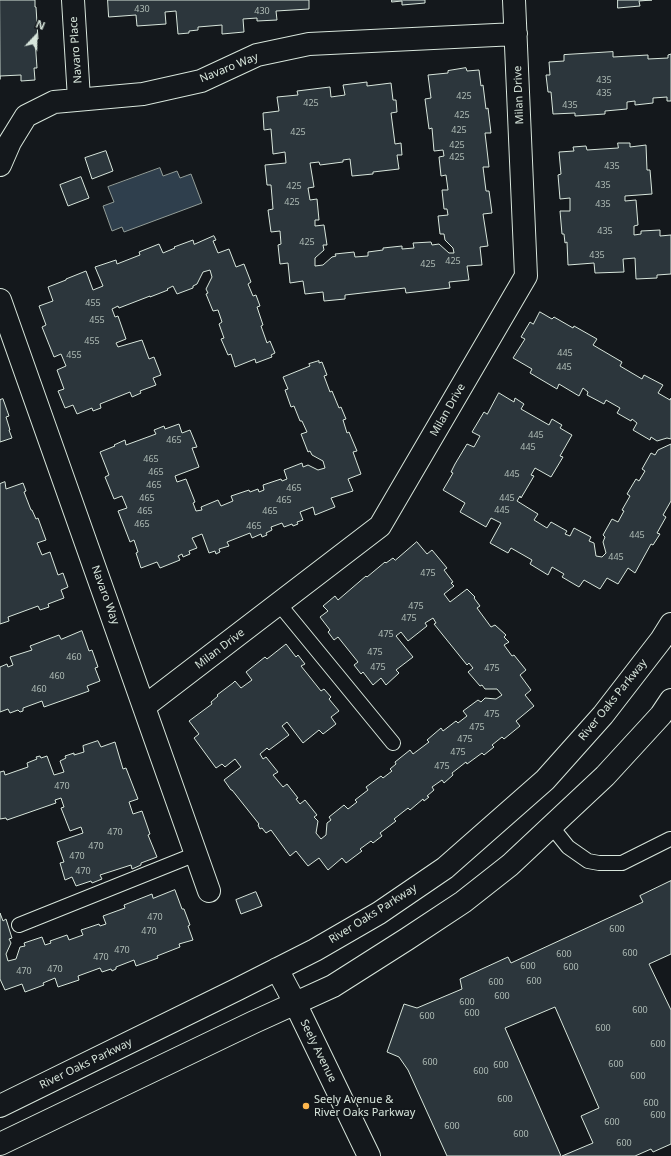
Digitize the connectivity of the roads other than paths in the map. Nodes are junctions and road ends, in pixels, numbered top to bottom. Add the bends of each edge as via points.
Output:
1 (73, 0) edge
2 (514, 0) edge
3 (516, 34) junction
4 (79, 99) junction
5 (0, 166) edge
6 (0, 300) edge
7 (279, 604) junction
8 (671, 624) edge
9 (671, 700) edge
10 (145, 706) junction
11 (393, 743) dead end
12 (552, 826) junction
13 (670, 840) dead end
14 (196, 854) junction
15 (209, 891) dead end
16 (19, 925) dead end
17 (277, 969) junction
18 (295, 1002) junction
19 (0, 1106) edge
20 (0, 1144) edge
21 (369, 1156) edge

1 - 4 street, Navaro Place
2 - 3 street, Milan Drive
3 - 4 street, Navaro Way via 309,44 257,55 200,81 143,94
3 - 7 street, Milan Drive via 526,276 380,526
4 - 5 street, Navaro Way via 54,102 26,116 10,142
6 - 10 street, Navaro Way
7 - 10 street, Milan Drive
7 - 11 lane
8 - 17 street, River Oaks Parkway via 603,715 545,780 450,863 379,913
9 - 12 street via 605,776
10 - 14 street, Navaro Way
12 - 13 lane via 568,847 588,861 599,863 622,863
12 - 18 street via 510,865 456,906 333,986
14 - 15 street, Navaro Way
14 - 16 lane
17 - 18 street, Seely Avenue
17 - 19 street, River Oaks Parkway
18 - 20 street
18 - 21 street, Seely Avenue

